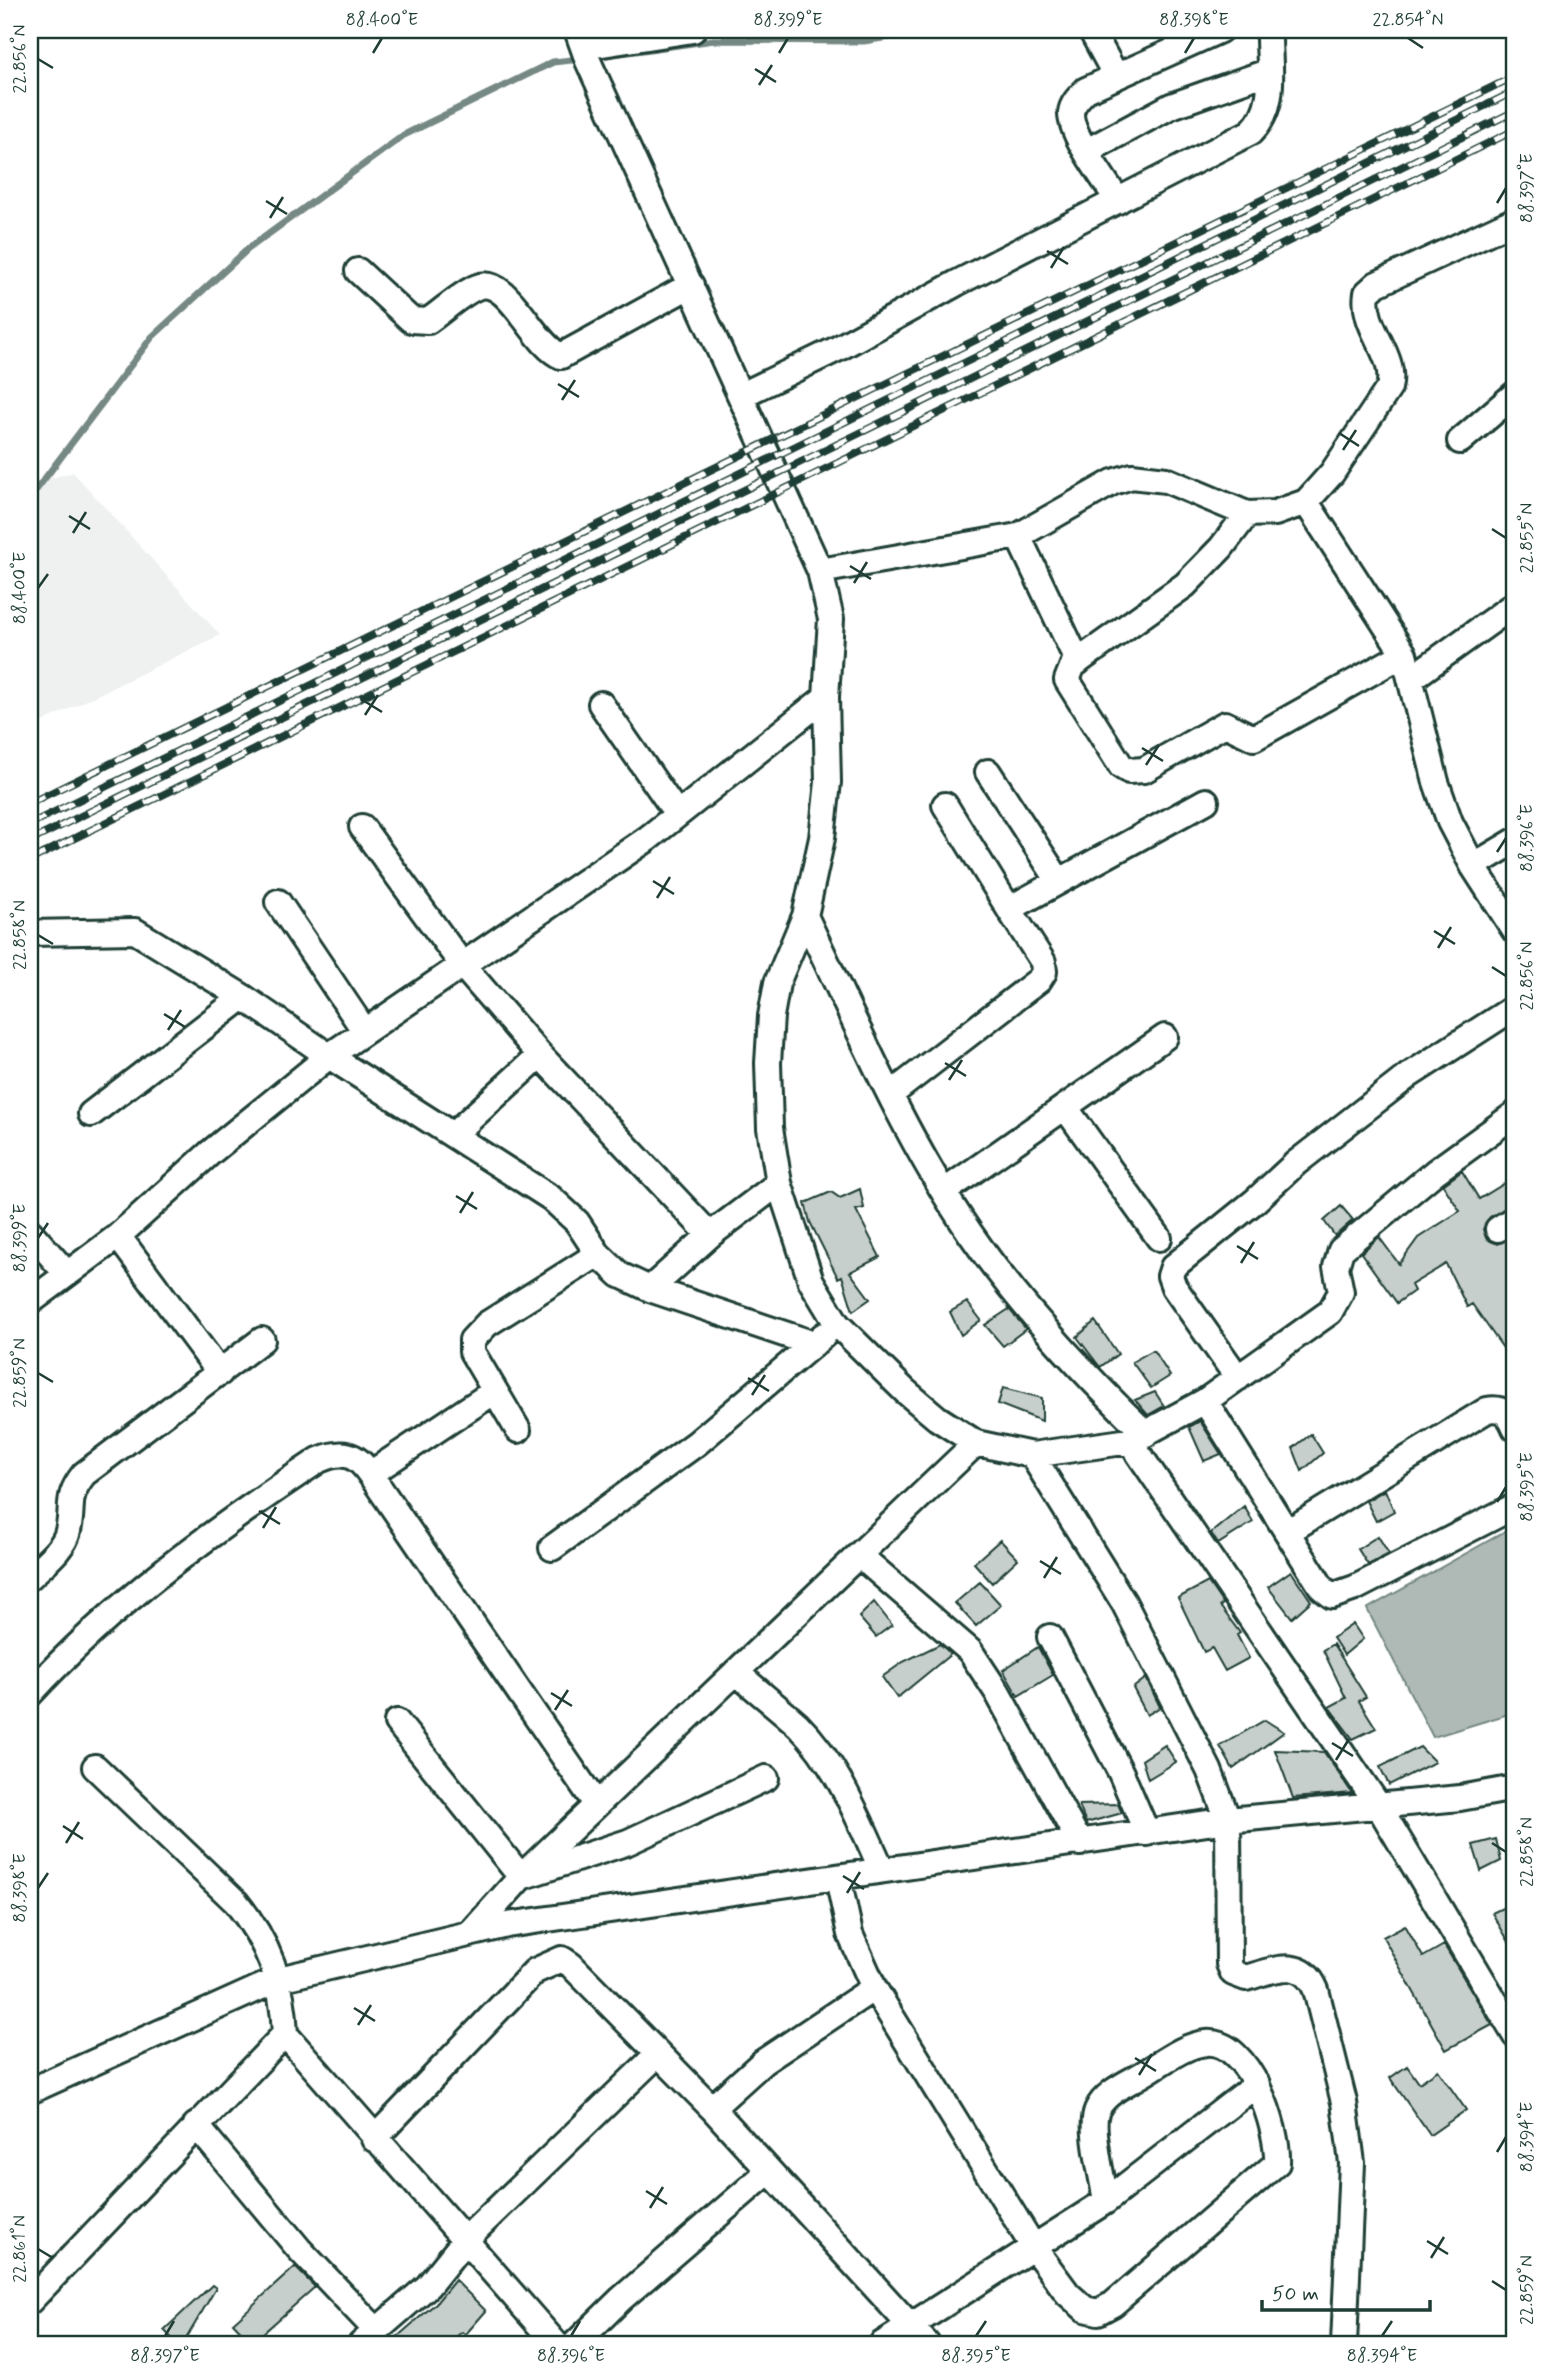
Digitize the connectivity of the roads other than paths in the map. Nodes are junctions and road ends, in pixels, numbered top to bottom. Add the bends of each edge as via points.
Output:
1 (693, 30) edge
2 (1091, 30) edge
3 (1220, 30) edge
4 (1269, 30) edge
5 (583, 48) edge
6 (1270, 71) junction
7 (1116, 76) junction
8 (1087, 151) junction
9 (1118, 201) junction
10 (1515, 220) edge
11 (358, 271) dead end
12 (691, 285) junction
13 (1515, 394) edge
14 (742, 395) junction
15 (1460, 441) dead end
16 (1306, 502) junction
17 (1247, 514) junction
18 (1018, 536) junction
19 (820, 571) junction
20 (1515, 604) edge
21 (1404, 654) junction
22 (1078, 662) junction
23 (1412, 678) junction
24 (826, 697) junction
25 (601, 704) dead end
26 (988, 772) dead end
27 (1206, 801) dead end
28 (945, 805) dead end
29 (677, 814) junction
30 (362, 827) dead end
31 (1515, 841) edge
32 (1473, 866) junction
33 (1059, 881) junction
34 (278, 902) dead end
35 (1009, 909) junction
36 (806, 916) junction
37 (1515, 931) edge
38 (30, 933) edge
39 (463, 966) junction
40 (243, 997) junction
41 (1515, 1007) edge
42 (364, 1030) junction
43 (1165, 1037) dead end
44 (540, 1055) junction
45 (329, 1056) junction
46 (890, 1095) junction
47 (1065, 1107) junction
48 (91, 1114) dead end
49 (1515, 1114) edge
50 (453, 1135) junction
51 (779, 1184) junction
52 (944, 1191) junction
53 (30, 1232) edge
54 (710, 1235) junction
55 (118, 1236) junction
56 (1159, 1238) dead end
57 (598, 1254) junction
58 (67, 1274) junction
59 (650, 1289) junction
60 (30, 1302) edge
61 (837, 1324) junction
62 (262, 1340) dead end
63 (814, 1344) junction
64 (220, 1373) junction
65 (1238, 1378) junction
66 (495, 1391) junction
67 (1205, 1401) junction
68 (1515, 1428) edge
69 (518, 1430) dead end
70 (1138, 1438) junction
71 (976, 1443) junction
72 (1032, 1455) junction
73 (370, 1474) junction
74 (1515, 1506) edge
75 (1287, 1531) junction
76 (552, 1548) dead end
77 (859, 1555) junction
78 (30, 1577) edge
79 (1050, 1637) dead end
80 (736, 1672) junction
81 (30, 1695) edge
82 (397, 1722) dead end
83 (95, 1767) dead end
84 (766, 1777) dead end
85 (1515, 1788) edge
86 (596, 1804) junction
87 (1378, 1805) junction
88 (1228, 1820) junction
89 (1147, 1833) junction
90 (1080, 1843) junction
91 (882, 1870) junction
92 (521, 1877) junction
93 (838, 1878) junction
94 (470, 1934) junction
95 (279, 1979) junction
96 (874, 1988) junction
97 (285, 2034) junction
98 (1515, 2035) edge
99 (658, 2054) junction
100 (1257, 2084) junction
101 (30, 2091) edge
102 (712, 2108) junction
103 (196, 2125) junction
104 (374, 2139) junction
105 (769, 2171) junction
106 (1106, 2201) junction
107 (465, 2240) junction
108 (1034, 2248) junction
109 (30, 2301) edge
110 (910, 2326) junction
111 (368, 2337) edge
112 (556, 2344) edge
113 (575, 2344) edge
114 (882, 2344) edge
115 (927, 2344) edge
116 (1344, 2344) edge

1 - 5 street
2 - 7 street
3 - 7 street
4 - 6 street
5 - 12 street
6 - 8 street via 1171,106
6 - 9 street via 1270,103 1251,132
7 - 8 street via 1086,90 1073,106 1075,130
8 - 9 street
9 - 14 street
10 - 16 street via 1377,284 1367,293 1367,320 1392,376 1389,388 1332,473
11 - 12 street via 419,323 477,286 494,287 505,293 545,346 561,356
12 - 14 street
13 - 15 street
14 - 19 street
16 - 17 street via 1275,513
16 - 21 street
17 - 18 street via 1166,480 1132,476 1113,482
17 - 22 street via 1185,585
18 - 19 street
18 - 22 street
19 - 24 street via 831,619
20 - 23 street
21 - 22 street via 1258,737 1249,738 1236,726 1225,724 1138,771 1121,766 1067,680
21 - 23 street
23 - 32 street via 1436,782
24 - 29 street
24 - 36 street via 828,782
25 - 29 street
26 - 33 street
27 - 33 street
28 - 35 street
29 - 39 street
30 - 39 street
31 - 32 street
32 - 37 street
33 - 35 street
34 - 42 street
35 - 46 street via 1043,962 1039,980
36 - 46 street
36 - 51 street via 783,962 771,1016 770,1128
38 - 40 street via 135,931
39 - 42 street
39 - 44 street
40 - 45 street
40 - 48 street
41 - 65 street via 1408,1076 1173,1267 1174,1287
42 - 45 street
43 - 47 street
44 - 50 street
44 - 54 street
45 - 50 street
45 - 55 street via 211,1152
46 - 52 street
47 - 52 street
47 - 56 street
49 - 65 street via 1355,1236 1337,1261 1341,1292 1330,1312
50 - 57 street via 551,1198 577,1222
51 - 54 street
51 - 61 street via 811,1281
52 - 70 street via 970,1233
53 - 58 street
54 - 59 street
55 - 58 street
55 - 64 street
57 - 59 street via 620,1275
57 - 66 street via 472,1340 472,1352
58 - 60 street
59 - 63 street
61 - 63 street
61 - 71 street via 905,1391
62 - 64 street
63 - 76 street via 697,1443
64 - 78 street via 84,1474 69,1499 68,1531 62,1544
65 - 67 street
66 - 69 street
66 - 73 street
67 - 70 street
67 - 75 street
68 - 75 street via 1507,1413 1498,1408 1487,1410
70 - 72 street
70 - 87 street
71 - 72 street
71 - 77 street
72 - 88 street via 1124,1603 1181,1710
73 - 81 street via 348,1453 319,1460 216,1529 112,1613
73 - 86 street
74 - 75 street via 1342,1594 1332,1595 1322,1588
77 - 80 street
77 - 90 street via 970,1651 998,1692
79 - 89 street
80 - 86 street
80 - 91 street via 799,1726 820,1753 848,1798
82 - 92 street
83 - 95 street via 236,1902 267,1946
84 - 92 street via 615,1847
85 - 87 street
86 - 92 street
87 - 88 street
87 - 98 street
88 - 89 street
88 - 116 street via 1229,1964 1239,1978 1287,1966 1312,1979 1335,2059 1352,2163
89 - 90 street
90 - 91 street
91 - 93 street
92 - 94 street
93 - 94 street via 640,1904
93 - 96 street via 850,1934
94 - 95 street
95 - 97 street
95 - 101 street
96 - 102 street via 772,2055
96 - 108 street
97 - 103 street
97 - 104 street
99 - 102 street
99 - 104 street via 572,1965 562,1959 549,1962 535,1971
99 - 107 street
100 - 106 street
100 - 106 street via 1233,2052 1207,2042 1118,2088 1096,2111
100 - 108 street via 1275,2135 1277,2163 1113,2304 1098,2312 1085,2309
102 - 105 street
103 - 109 street
103 - 111 street
104 - 107 street
105 - 110 street
105 - 113 street
106 - 108 street
107 - 111 street via 428,2286
107 - 112 street
108 - 110 street
110 - 114 street
110 - 115 street

